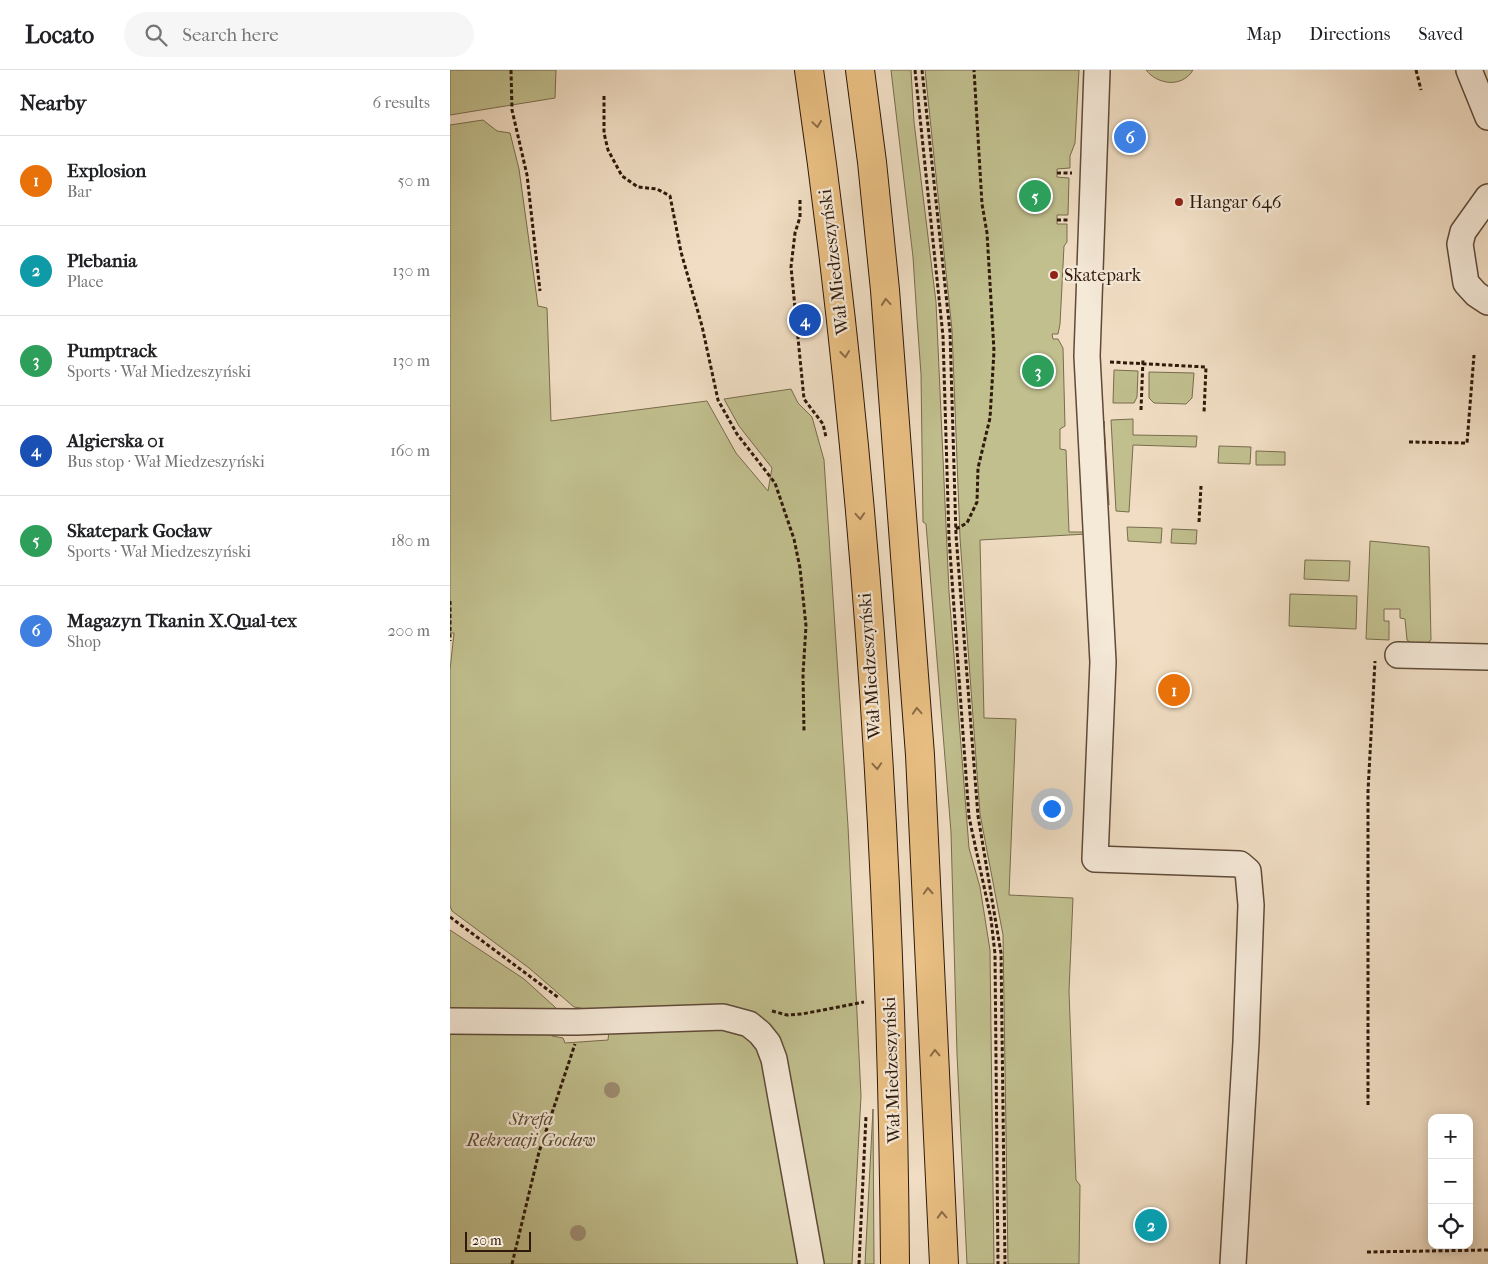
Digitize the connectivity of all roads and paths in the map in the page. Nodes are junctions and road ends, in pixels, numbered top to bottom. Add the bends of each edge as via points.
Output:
1 (511, 70) edge
2 (809, 70) edge
3 (860, 70) edge
4 (915, 70) edge
5 (922, 70) edge
6 (974, 70) edge
7 (1097, 70) edge
8 (1416, 70) edge
9 (1469, 70) edge
10 (1421, 90) dead end
11 (604, 96) dead end
12 (1488, 117) edge
13 (1057, 173) dead end
14 (1075, 173) dead end
15 (800, 190) dead end
16 (1488, 198) edge
17 (1057, 220) dead end
18 (1072, 220) dead end
19 (540, 291) dead end
20 (1488, 302) edge
21 (1474, 355) dead end
22 (1143, 359) dead end
23 (1108, 362) dead end
24 (1143, 364) junction
25 (1141, 410) dead end
26 (1204, 413) dead end
27 (828, 442) dead end
28 (1409, 442) dead end
29 (1201, 486) dead end
30 (1199, 522) dead end
31 (956, 530) junction
32 (450, 601) edge
33 (450, 641) edge
34 (1398, 655) joint
35 (1488, 657) edge
36 (804, 732) dead end
37 (450, 917) edge
38 (863, 992) dead end
39 (864, 1002) junction
40 (763, 1011) dead end
41 (864, 1012) dead end
42 (450, 1021) edge
43 (576, 1022) junction
44 (1368, 1105) dead end
45 (866, 1110) dead end
46 (1488, 1250) edge
47 (1367, 1252) dead end
48 (512, 1264) edge
49 (811, 1264) edge
50 (859, 1264) edge
51 (895, 1264) edge
52 (944, 1264) edge
53 (998, 1264) edge
54 (1005, 1264) edge
55 (1233, 1264) edge

1 - 19 path via 512,110 527,175
2 -> 51 main road, Wał Miedzeszyński via 847,380 870,654 889,990
52 -> 3 main road via 920,755 884,282
4 - 53 path via 943,336 949,538 969,817 991,919 995,954
5 - 31 path via 950,332
6 - 31 path via 994,351 990,418 978,468 977,502 966,523
7 - 55 street via 1087,356 1102,662 1095,859 1240,864 1248,871 1251,905 1246,1042
8 - 10 path
9 - 12 street
11 - 36 path via 604,133 608,150 622,176 638,187 657,189 670,196 718,400 737,434 775,482 787,514 800,568 806,626
13 - 14 path
15 - 27 path via 800,217 791,267 804,399 823,424
16 - 20 street via 1463,232 1460,244 1466,282
17 - 18 path
21 - 28 path via 1467,443
22 - 24 path
23 - 24 path
24 - 25 path
24 - 26 path via 1206,367
29 - 30 path
31 - 54 path via 978,816 1001,953
32 - 33 path
34 - 35 street
34 - 44 path via 1381,655 1374,666 1368,791
37 - 43 path via 551,990
38 - 39 path
39 - 40 path via 787,1016
39 - 41 path
42 - 43 street
43 - 48 path via 574,1050 539,1152
43 - 49 street via 723,1017 748,1024 760,1033 774,1059
45 - 50 path
46 - 47 path

